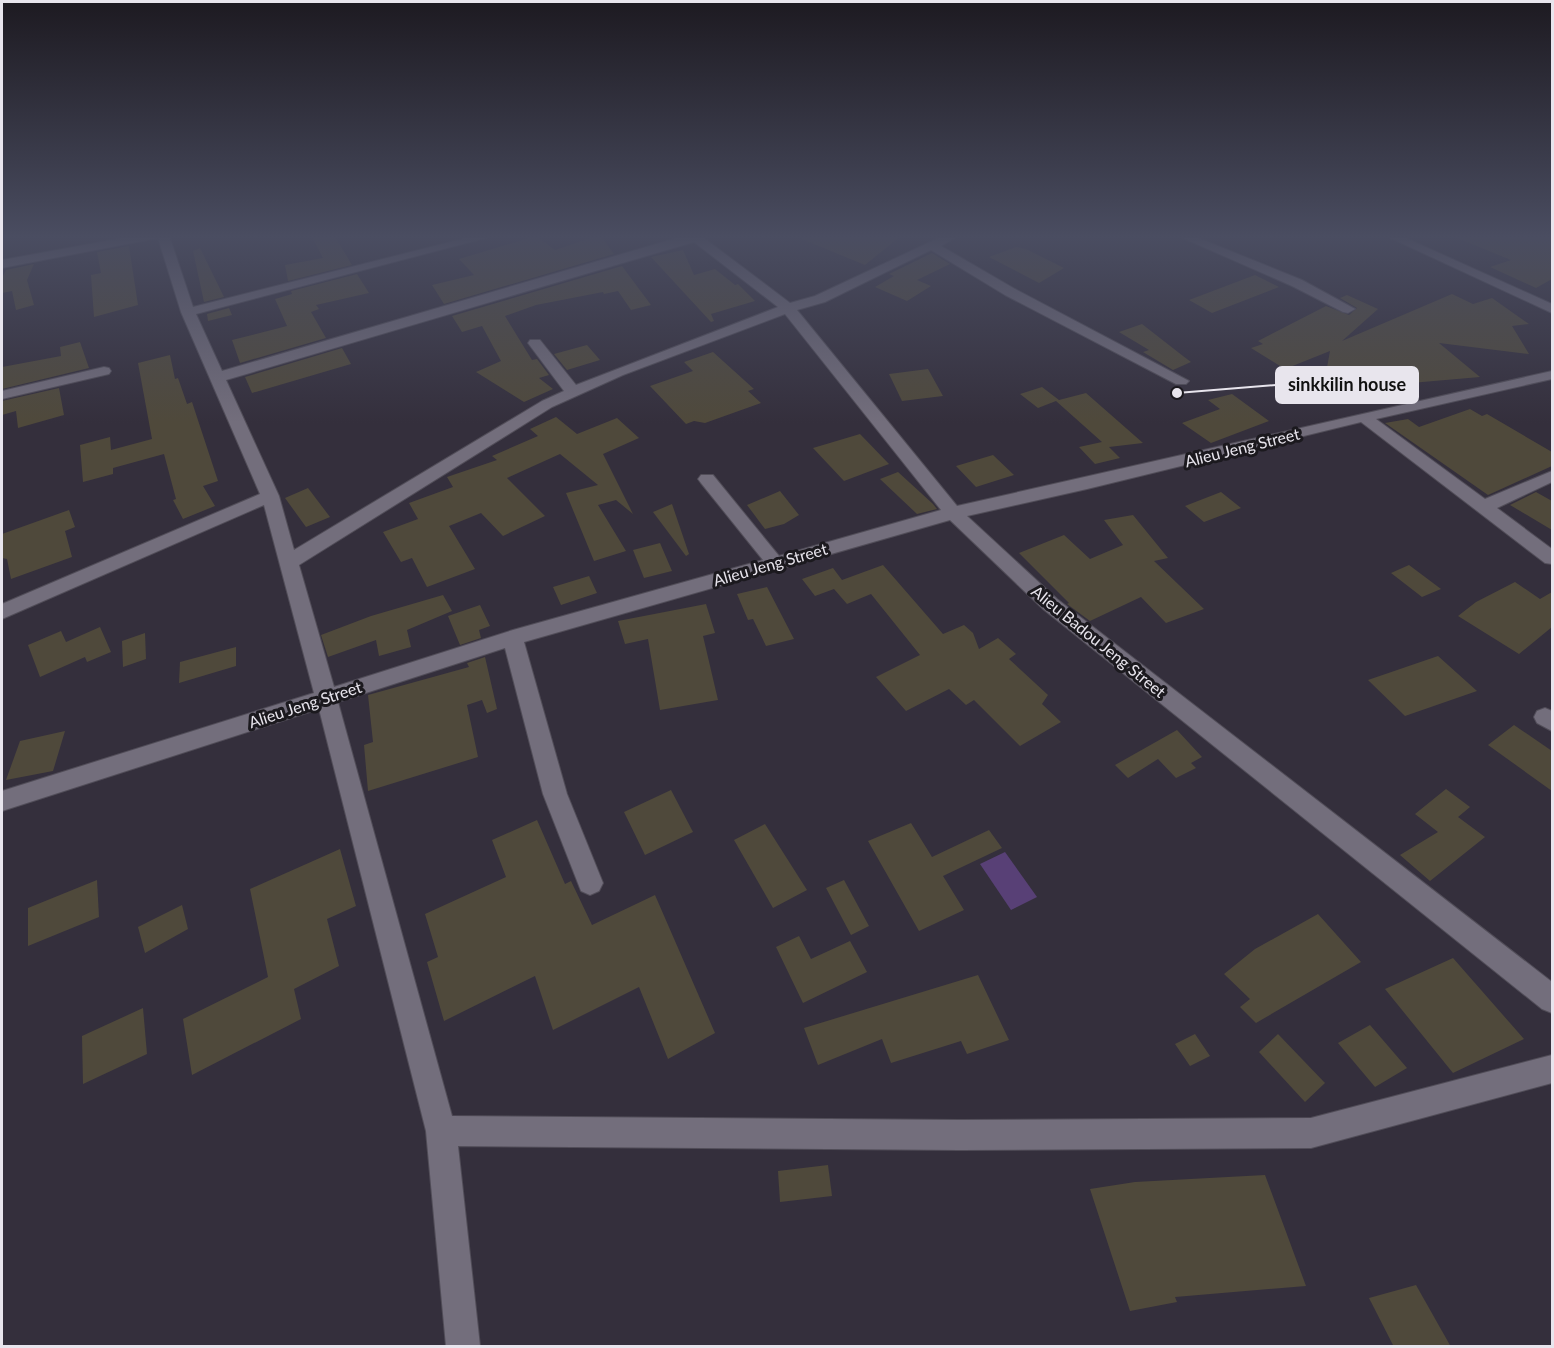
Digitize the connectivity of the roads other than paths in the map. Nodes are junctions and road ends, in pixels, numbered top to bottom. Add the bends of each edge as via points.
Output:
1 (183, 298) edge
2 (243, 298) edge
3 (485, 298) edge
4 (775, 298) edge
5 (822, 298) edge
6 (1021, 298) edge
7 (1326, 298) edge
8 (1530, 298) edge
9 (788, 308) junction
10 (1348, 309) dead end
11 (1552, 309) edge
12 (188, 312) junction
13 (535, 343) dead end
14 (104, 371) dead end
15 (1552, 375) edge
16 (218, 377) junction
17 (1181, 381) dead end
18 (573, 392) junction
19 (2, 395) edge
20 (1365, 418) junction
21 (1552, 476) edge
22 (707, 479) dead end
23 (270, 496) junction
24 (1483, 507) junction
25 (953, 513) junction
26 (1552, 558) edge
27 (774, 562) junction
28 (288, 563) junction
29 (2, 612) edge
30 (513, 638) junction
31 (326, 696) junction
32 (2, 801) edge
33 (590, 883) dead end
34 (1552, 999) edge
35 (1552, 1069) edge
36 (441, 1131) junction
37 (463, 1347) edge

1 - 12 street
2 - 12 street
3 - 16 street
4 - 9 street, Alieu Badou Jeng Street
5 - 9 street
6 - 17 street
7 - 10 street
8 - 11 street
9 - 18 street
9 - 25 street, Alieu Badou Jeng Street
12 - 16 street
13 - 18 street
14 - 19 street
15 - 20 street, Alieu Jeng Street
16 - 23 street
18 - 28 street via 547,404
20 - 24 street
20 - 25 street, Alieu Jeng Street
21 - 24 street
22 - 27 street
23 - 28 street
23 - 29 street
24 - 26 street
25 - 27 street, Alieu Jeng Street
25 - 34 street, Alieu Badou Jeng Street via 1050,604
27 - 30 street, Alieu Jeng Street
28 - 31 street
30 - 31 street, Alieu Jeng Street
30 - 33 street via 555,794
31 - 32 street, Alieu Jeng Street
31 - 36 street
35 - 36 street via 1311,1133
36 - 37 street

